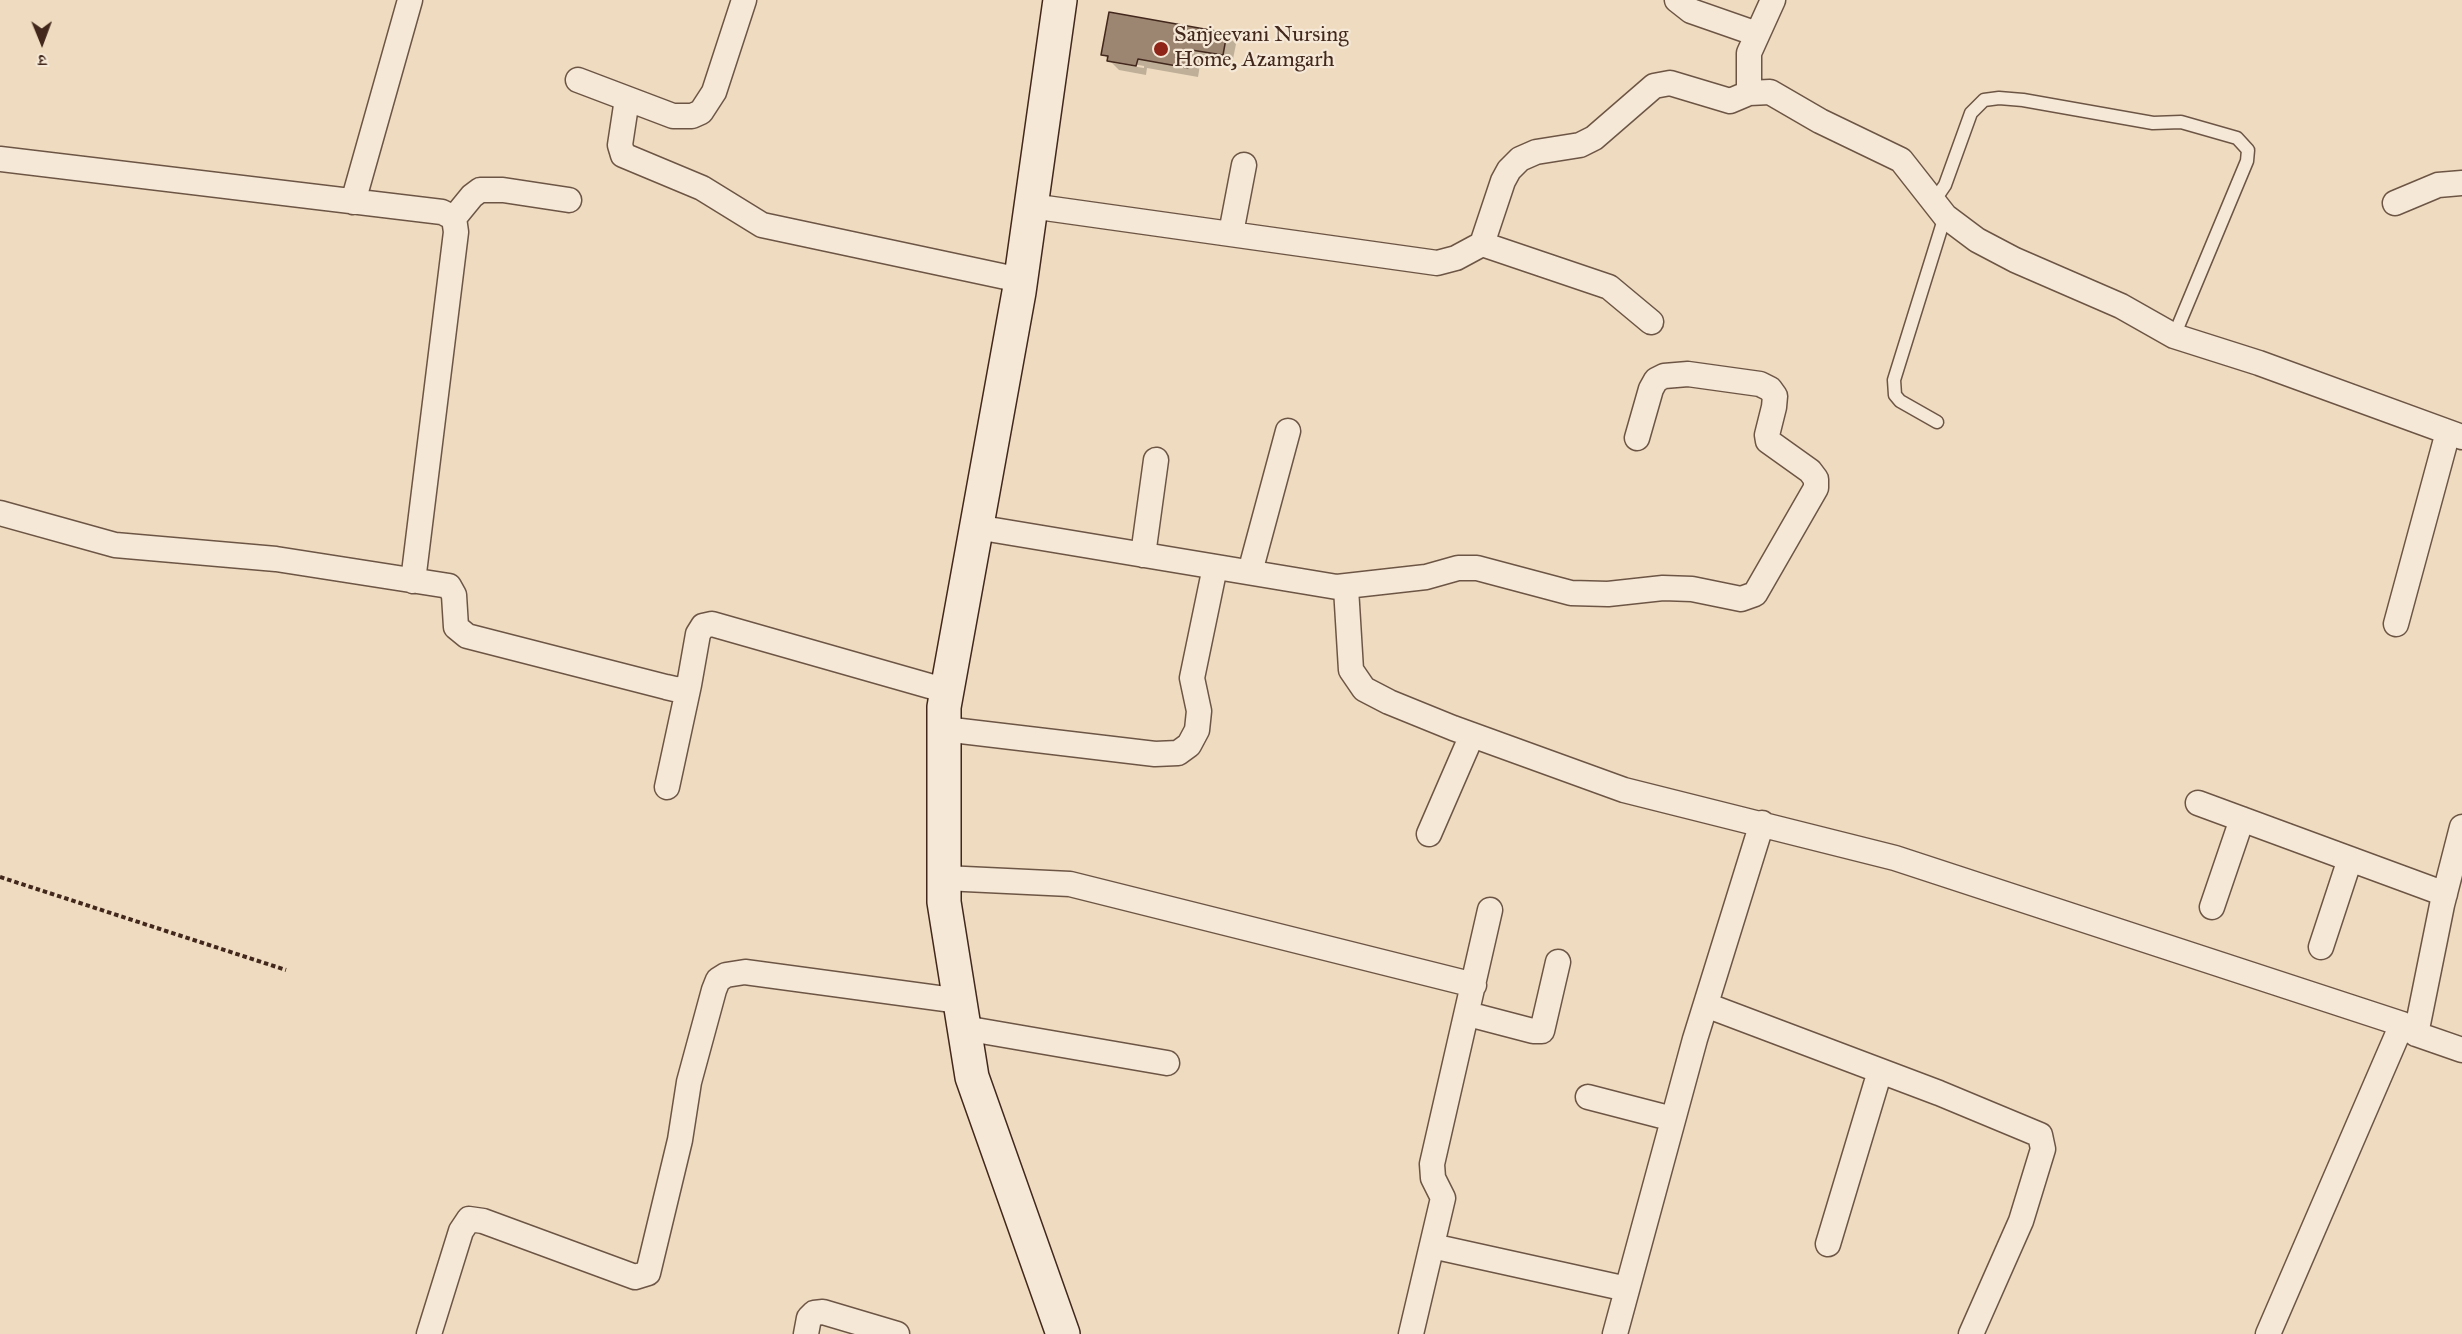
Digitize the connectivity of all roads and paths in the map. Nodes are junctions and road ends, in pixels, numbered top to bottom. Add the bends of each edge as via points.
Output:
1 (410, 0) edge
2 (744, 0) edge
3 (1060, 0) edge
4 (1677, 0) edge
5 (1773, 0) edge
6 (1757, 34) junction
7 (578, 80) dead end
8 (1749, 93) junction
9 (627, 99) junction
10 (0, 159) edge
11 (1244, 165) dead end
12 (2462, 183) edge
13 (569, 200) dead end
14 (353, 202) junction
15 (2395, 203) dead end
16 (1031, 206) junction
17 (1939, 209) junction
18 (454, 218) junction
19 (1231, 233) junction
20 (1482, 244) junction
21 (1020, 280) junction
22 (1652, 322) dead end
23 (2174, 336) junction
24 (1937, 422) dead end
25 (1288, 430) dead end
26 (2455, 435) edge
27 (1637, 438) dead end
28 (1156, 460) dead end
29 (0, 513) edge
30 (976, 527) junction
31 (1143, 555) junction
32 (1215, 567) junction
33 (1250, 572) junction
34 (413, 581) junction
35 (1346, 588) junction
36 (2396, 624) dead end
37 (689, 685) junction
38 (947, 691) junction
39 (944, 729) junction
40 (1472, 735) junction
41 (667, 787) dead end
42 (2198, 803) dead end
43 (2242, 819) junction
44 (1762, 823) junction
45 (2462, 827) edge
46 (1429, 834) dead end
47 (2350, 859) junction
48 (0, 877) edge
49 (944, 878) junction
50 (2445, 894) junction
51 (2212, 907) dead end
52 (1490, 910) dead end
53 (2321, 948) dead end
54 (1558, 962) dead end
55 (286, 970) dead end
56 (1474, 985) junction
57 (1706, 1005) junction
58 (962, 1014) junction
59 (1468, 1014) junction
60 (2409, 1029) junction
61 (2462, 1050) edge
62 (1167, 1063) dead end
63 (1880, 1071) junction
64 (1588, 1097) dead end
65 (1673, 1119) junction
66 (1828, 1244) dead end
67 (1432, 1246) junction
68 (1627, 1289) junction
69 (429, 1334) edge
70 (806, 1334) edge
71 (897, 1334) edge
72 (1063, 1334) edge
73 (1411, 1334) edge
74 (1615, 1334) edge
75 (1971, 1334) edge
76 (2268, 1334) edge

1 - 14 street
2 - 9 street via 714,92 701,112 673,116
3 - 16 street
4 - 6 street via 1691,11
5 - 6 street
6 - 8 street via 1749,53
7 - 9 street
8 - 17 street via 1770,92 1820,121 1893,155 1910,170
8 - 20 street via 1730,102 1676,84 1661,83 1594,138 1520,159 1503,181
9 - 21 street via 620,145 623,155 702,188 762,225
10 - 14 street
11 - 19 street
12 - 15 street via 2438,185
13 - 18 street via 480,190
14 - 18 street via 442,212
16 - 19 street
16 - 21 street
17 - 23 street via 1977,240 2121,306
17 - 23 lane via 1971,113 1984,100 2023,100 2153,123 2181,122 2237,138 2248,150 2247,161
17 - 24 lane via 1894,380 1895,395 1900,400
18 - 34 street via 456,232
19 - 20 street via 1437,263
20 - 22 street via 1609,288
21 - 30 street
23 - 26 street
25 - 33 street
26 - 36 street
27 - 35 street via 1651,388 1664,376 1688,374 1760,384 1770,389 1774,407 1768,441 1810,471 1816,488 1755,594 1741,599 1692,589 1663,588 1608,594 1571,593 1477,568
28 - 31 street
29 - 34 street via 115,545 276,559
30 - 31 street
30 - 38 street
31 - 32 street
32 - 33 street
32 - 39 street via 1193,665 1199,711 1197,730 1189,745 1178,753 1155,754
33 - 35 street
34 - 37 street via 449,586 454,595 456,627 467,636 679,690
35 - 40 street via 1349,660 1356,681 1375,696
37 - 38 street via 698,634 703,626 712,624
37 - 41 street
38 - 39 street
39 - 49 street
40 - 44 street via 1624,790
40 - 46 street
42 - 43 street
43 - 47 street
43 - 51 street
44 - 57 street
44 - 60 street via 1895,858
45 - 50 street
47 - 50 street
47 - 53 street
48 - 55 path
49 - 56 street via 1070,884
49 - 58 street via 944,902
50 - 60 street
52 - 56 street
54 - 59 street via 1542,1031
56 - 59 street
57 - 63 street
57 - 65 street
58 - 62 street
58 - 69 street via 745,972 726,975 718,980 714,990 689,1082 680,1140 648,1274 635,1277 469,1219 461,1231
58 - 72 street via 972,1077
59 - 67 street via 1432,1164 1433,1178 1443,1198
60 - 61 street
60 - 76 street
63 - 66 street
63 - 75 street via 2033,1131 2043,1140 2021,1221
64 - 65 street
65 - 68 street
67 - 68 street
67 - 73 street
68 - 74 street
70 - 71 street via 809,1318 823,1312

